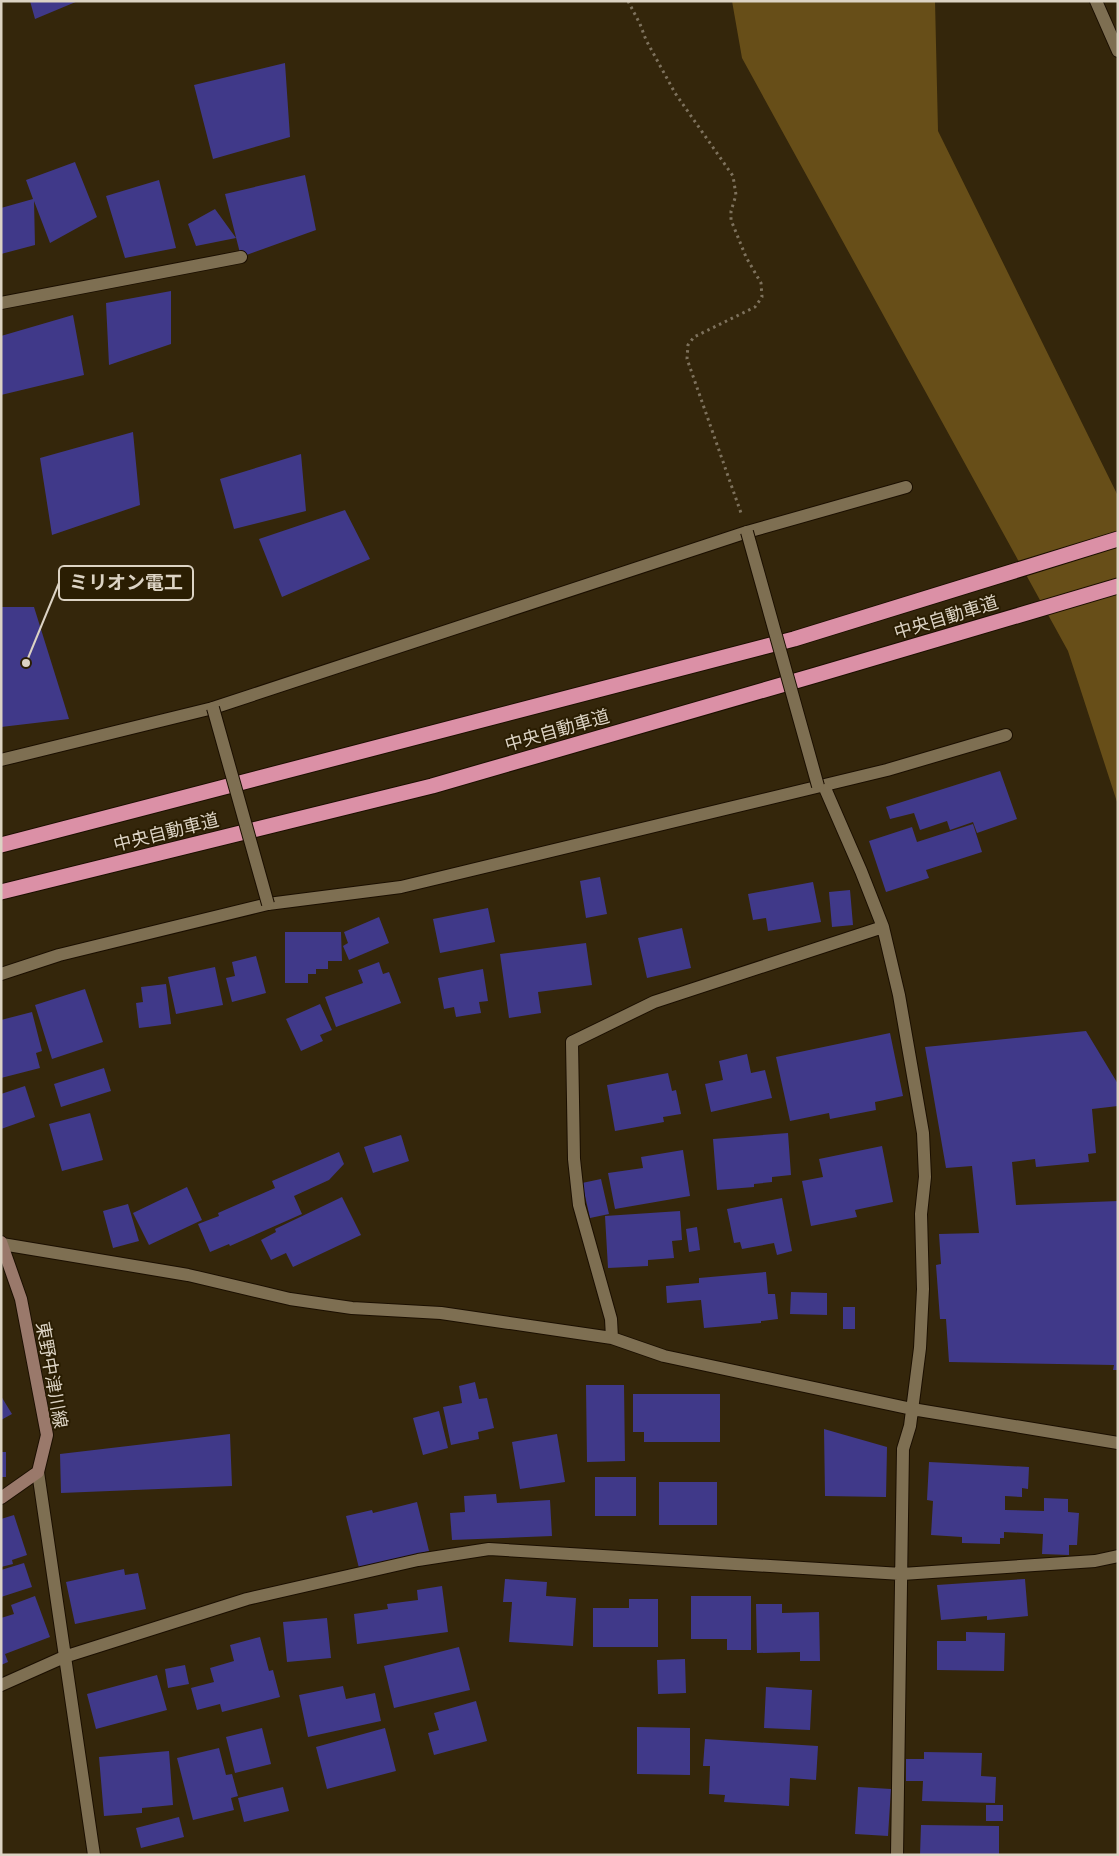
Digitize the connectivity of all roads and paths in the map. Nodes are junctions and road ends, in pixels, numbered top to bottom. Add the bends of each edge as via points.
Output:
1 (628, 1) edge
2 (1096, 1) edge
3 (1118, 51) edge
4 (241, 257) dead end
5 (1, 303) edge
6 (906, 487) dead end
7 (748, 532) junction
8 (1118, 539) edge
9 (1118, 586) edge
10 (213, 708) junction
11 (1006, 735) dead end
12 (1, 760) edge
13 (821, 786) junction
14 (1, 845) edge
15 (1, 892) edge
16 (268, 904) junction
17 (883, 927) junction
18 (1, 974) edge
19 (1, 1243) edge
20 (612, 1338) junction
21 (912, 1409) junction
22 (1118, 1443) edge
23 (38, 1472) junction
24 (1, 1498) edge
25 (1118, 1556) edge
26 (902, 1574) junction
27 (64, 1657) junction
28 (1, 1685) edge
29 (94, 1855) edge
30 (897, 1855) edge

1 - 7 path via 675,93 733,176 736,195 731,220 761,283 762,298 756,307 694,337 688,345 687,359
2 - 3 street
4 - 5 street
6 - 7 street
7 - 10 street
7 - 13 street, bridge
8 - 14 highway, 中央自動車道 via 794,640
9 - 15 highway, 中央自動車道 via 432,786
10 - 12 street
10 - 16 street, bridge
11 - 13 street
13 - 16 street via 401,887
13 - 17 street
16 - 18 street via 59,954
17 - 20 street via 654,1002 572,1042 574,1159 579,1205 611,1319
17 - 21 street via 899,995 923,1133 923,1289
19 - 20 street via 188,1275 290,1299 352,1308 441,1313
19 - 23 main road, 東野中津川線 via 21,1299 47,1435
20 - 21 street via 664,1356
21 - 22 street
21 - 26 street via 903,1449
23 - 24 main road
23 - 27 street
25 - 26 street via 1096,1561
26 - 27 street via 489,1549 418,1560 246,1599
26 - 30 street
27 - 28 street
27 - 29 street

